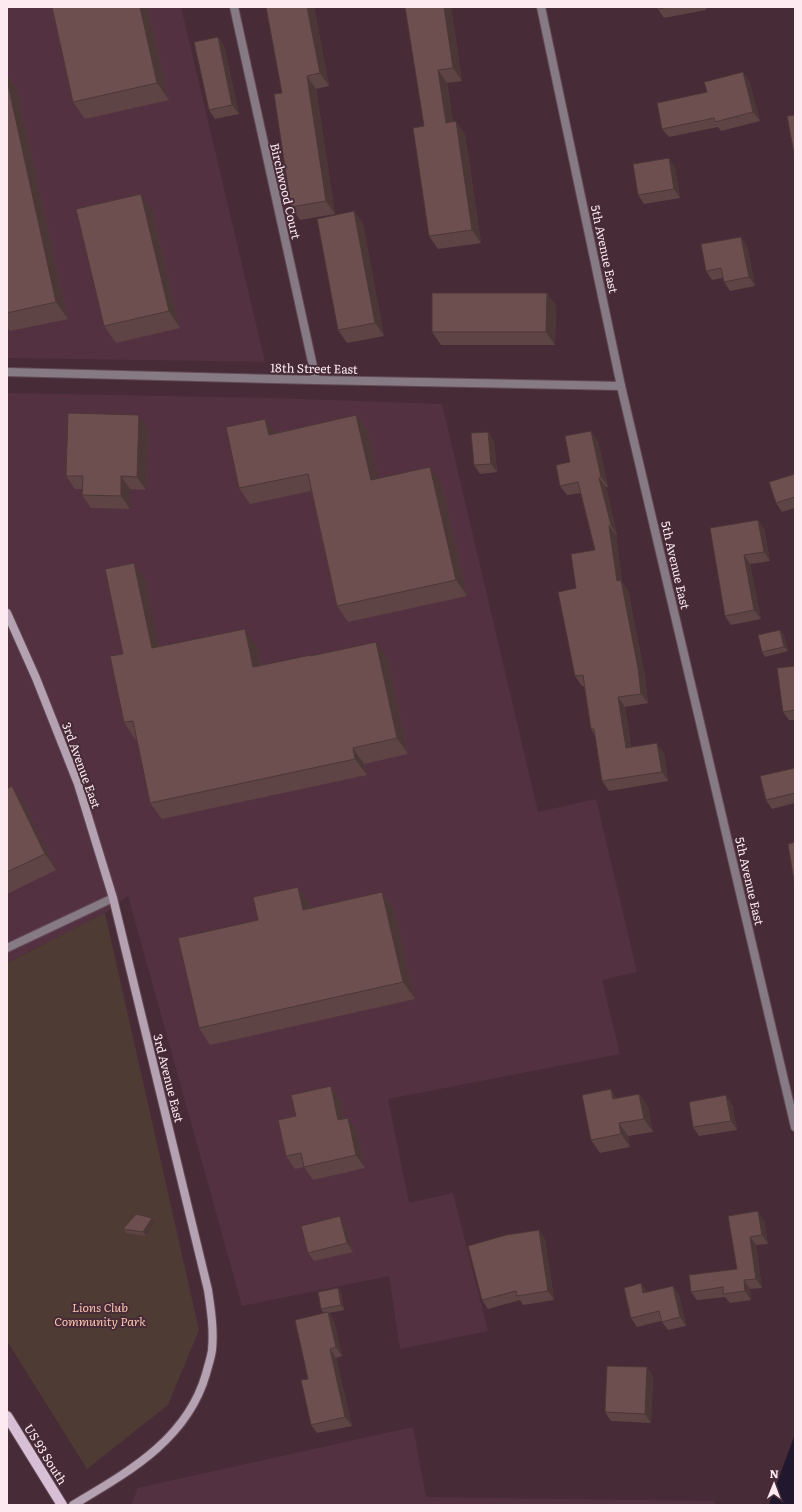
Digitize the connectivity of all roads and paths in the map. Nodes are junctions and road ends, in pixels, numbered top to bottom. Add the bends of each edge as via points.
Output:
1 (234, 7) edge
2 (541, 7) edge
3 (7, 372) edge
4 (316, 380) junction
5 (621, 386) junction
6 (7, 613) edge
7 (113, 898) junction
8 (7, 948) edge
9 (795, 1127) edge
10 (7, 1416) edge
11 (62, 1505) edge
12 (73, 1505) edge

1 - 4 street, Birchwood Court
2 - 5 street, 5th Avenue East
3 - 4 street, 18th Street East
4 - 5 street, 18th Street East
5 - 9 street, 5th Avenue East
6 - 7 street, 3rd Avenue East via 78,784
7 - 8 street
7 - 12 street, 3rd Avenue East via 208,1290 213,1325 212,1352 202,1385 186,1417 165,1441 127,1473
10 - 11 main road, US 93 South

